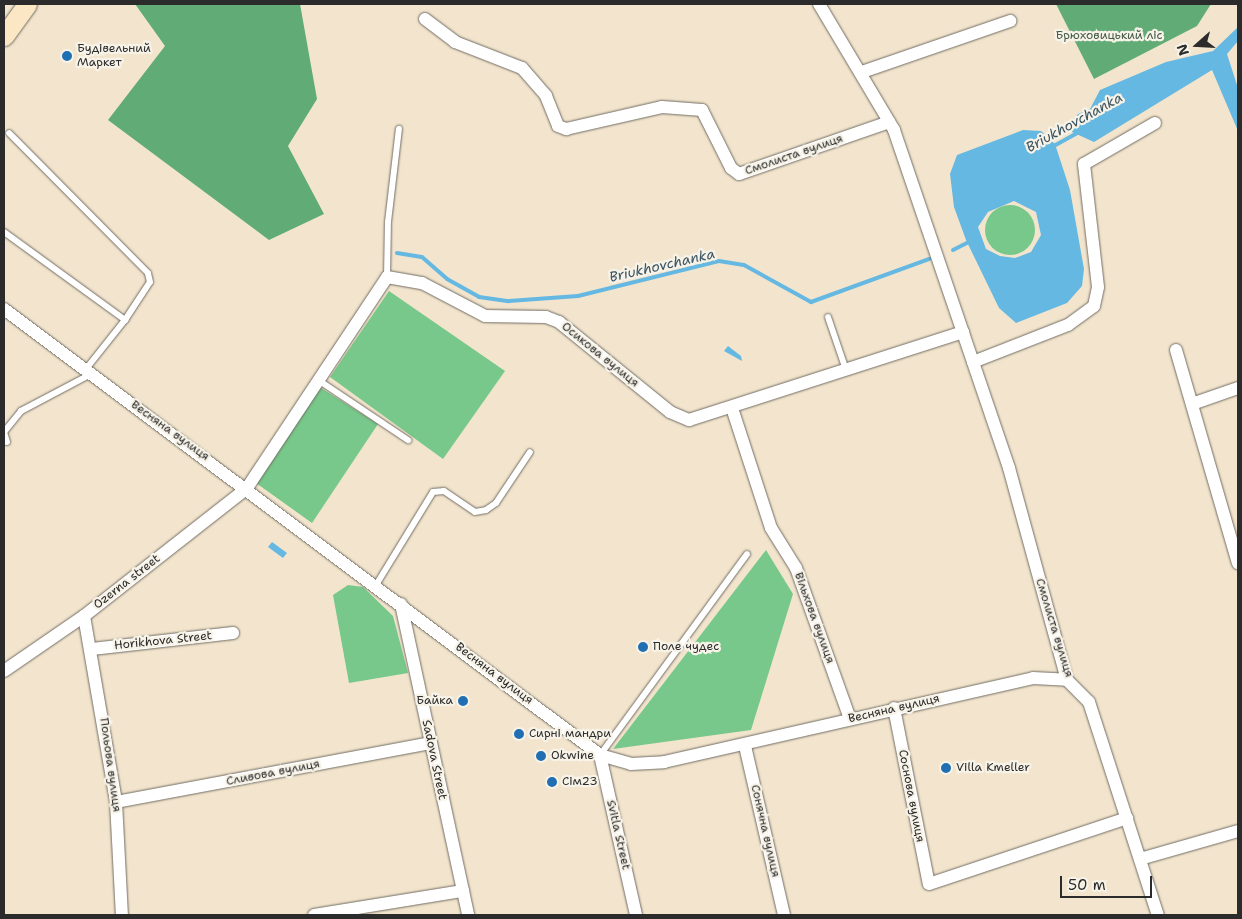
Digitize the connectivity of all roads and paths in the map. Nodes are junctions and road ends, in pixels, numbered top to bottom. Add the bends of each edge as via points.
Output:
1 (27, 4) edge
2 (819, 4) edge
3 (425, 19) dead end
4 (1010, 21) dead end
5 (4, 36) edge
6 (862, 72) junction
7 (889, 122) junction
8 (1156, 123) dead end
9 (399, 129) dead end
10 (9, 133) dead end
11 (4, 232) edge
12 (388, 277) junction
13 (4, 308) edge
14 (828, 317) dead end
15 (124, 320) junction
16 (963, 332) junction
17 (1176, 350) dead end
18 (973, 362) junction
19 (89, 371) junction
20 (846, 372) junction
21 (321, 382) junction
22 (1238, 388) edge
23 (1192, 404) junction
24 (732, 408) junction
25 (408, 440) dead end
26 (7, 442) dead end
27 (530, 452) dead end
28 (247, 488) junction
29 (747, 554) dead end
30 (1238, 563) edge
31 (376, 585) junction
32 (402, 604) junction
33 (84, 616) junction
34 (233, 633) dead end
35 (92, 648) junction
36 (4, 671) edge
37 (1067, 680) junction
38 (894, 708) junction
39 (850, 719) junction
40 (430, 743) junction
41 (745, 746) junction
42 (600, 755) junction
43 (116, 802) junction
44 (1127, 818) junction
45 (1238, 832) edge
46 (1140, 859) junction
47 (463, 891) junction
48 (122, 915) edge
49 (314, 915) edge
50 (468, 915) edge
51 (636, 915) edge
52 (784, 915) edge
53 (1158, 915) edge

1 - 5 main road
2 - 6 street, Смолиста вулиця
3 - 7 street, Смолиста вулиця via 455,42 522,68 546,96 558,126 566,129 676,105 702,110 731,168 739,174
4 - 6 street
6 - 7 street, Смолиста вулиця
7 - 16 street, Смолиста вулиця
8 - 18 street via 1084,164 1098,287 1094,306 1068,325
9 - 12 lane via 388,222
10 - 15 lane via 148,273 150,282
11 - 15 lane
12 - 21 street
12 - 24 street, Осикова вулиця via 422,283 485,316 546,317 559,322 680,417 689,420
13 - 19 street, Весняна вулиця
14 - 20 lane
15 - 19 lane
16 - 18 street, Смолиста вулиця
16 - 20 street, Осикова вулиця
17 - 23 street
18 - 37 street, Смолиста вулиця via 1009,468
19 - 26 lane via 21,411 4,432
19 - 28 street, Весняна вулиця
20 - 24 street, Осикова вулиця
21 - 25 lane
21 - 28 street
22 - 23 street
23 - 30 street
24 - 39 street, Вільхова вулиця via 771,528 796,568
27 - 31 lane via 496,503 486,510 475,512 444,492 433,492
28 - 31 street, Весняна вулиця
28 - 33 street, Ozerna street
29 - 42 lane
31 - 32 street, Весняна вулиця
32 - 40 street, Sadova Street
32 - 42 street, Весняна вулиця
33 - 35 street, Польова вулиця
33 - 36 street, Ozerna street
34 - 35 street, Horikhova Street
35 - 43 street, Польова вулиця
37 - 38 street, Весняна вулиця via 1033,678
37 - 44 street, Смолиста вулиця via 1089,702
38 - 39 street, Весняна вулиця
38 - 44 street, Соснова вулиця via 928,884
39 - 41 street, Весняна вулиця
40 - 43 street, Сливова вулиця
40 - 47 street, Sadova Street
41 - 42 street, Весняна вулиця via 664,762 631,764
41 - 52 street, Сонячна вулиця
42 - 51 street, Svitla Street
43 - 48 street, Польова вулиця
44 - 46 street, Смолиста вулиця
45 - 46 street
46 - 53 street, Смолиста вулиця
47 - 49 street
47 - 50 street, Sadova Street

